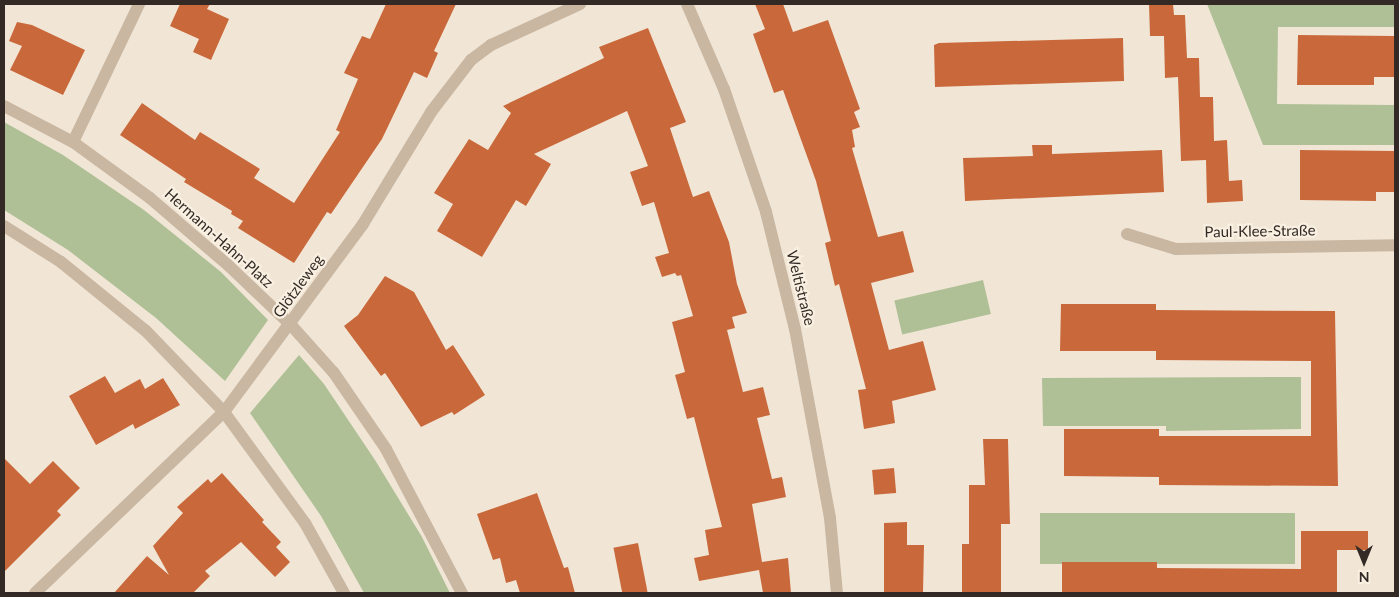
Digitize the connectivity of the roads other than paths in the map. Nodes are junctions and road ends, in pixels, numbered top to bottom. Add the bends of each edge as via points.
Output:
1 (139, 4) edge
2 (580, 4) edge
3 (687, 4) edge
4 (4, 106) edge
5 (73, 142) junction
6 (4, 226) edge
7 (1127, 234) dead end
8 (1395, 245) edge
9 (291, 325) junction
10 (224, 412) junction
11 (35, 593) edge
12 (344, 593) edge
13 (462, 593) edge
14 (837, 593) edge

1 - 5 street
2 - 9 street, Glötzleweg via 491,45 471,60 430,112 363,224
3 - 14 street, Weltistraße via 732,112 766,212 790,309 830,518
4 - 5 street, Hermann-Hahn-Platz
5 - 9 street, Hermann-Hahn-Platz via 150,198
6 - 10 street via 61,262 146,331
7 - 8 street, Paul-Klee-Straße via 1176,249
9 - 10 street, Glötzleweg
9 - 13 street, Hermann-Hahn-Platz via 334,373 386,449
10 - 11 street, Glötzleweg
10 - 12 street via 305,523

